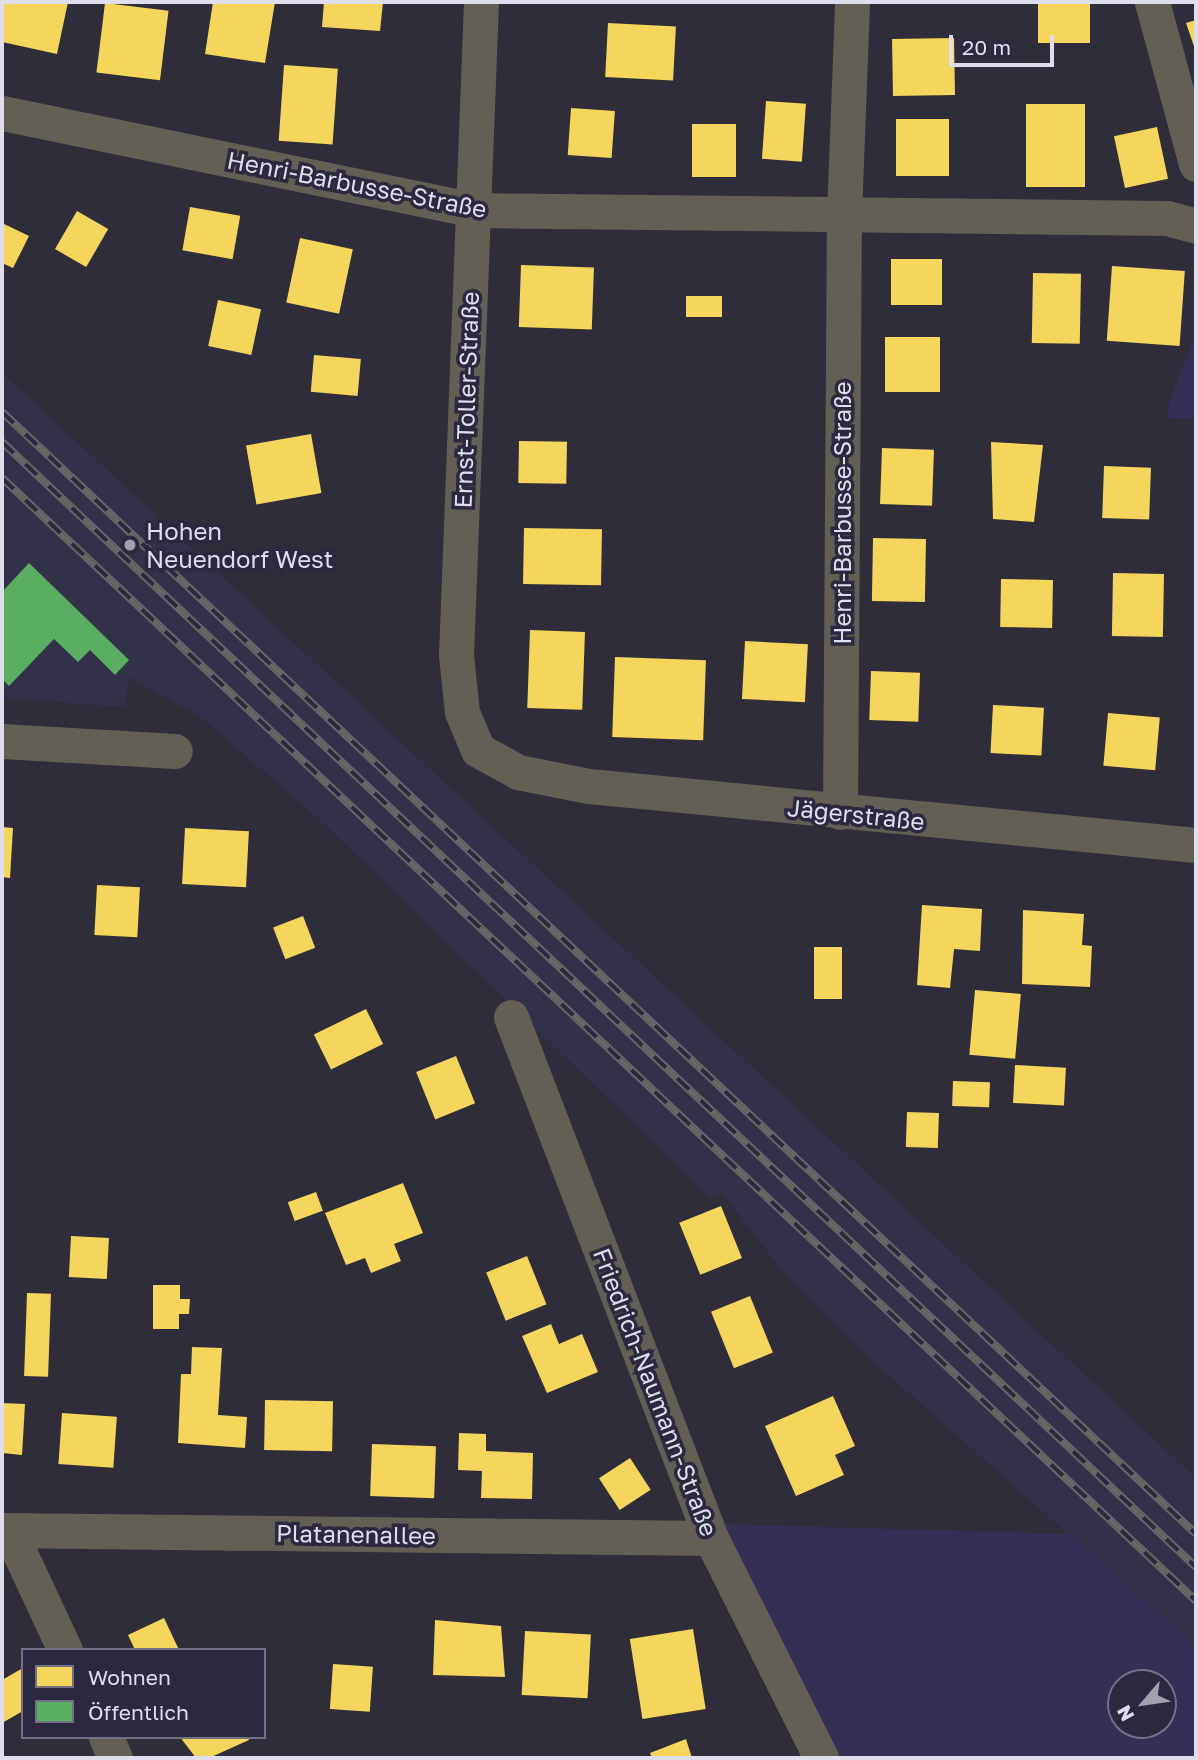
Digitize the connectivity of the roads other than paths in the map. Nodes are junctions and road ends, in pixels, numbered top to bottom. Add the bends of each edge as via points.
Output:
1 (481, 2) edge
2 (852, 2) edge
3 (1152, 2) edge
4 (2, 113) edge
5 (1196, 164) edge
6 (474, 211) junction
7 (844, 214) junction
8 (1195, 222) edge
9 (2, 741) edge
10 (175, 751) dead end
11 (517, 772) joint
12 (840, 812) junction
13 (1196, 845) edge
14 (511, 1017) dead end
15 (5, 1530) edge
16 (711, 1538) junction
17 (64, 1648) edge
18 (107, 1739) edge
19 (115, 1758) edge
20 (821, 1758) edge

1 - 6 street, Ernst-Toller-Straße
2 - 7 street, Henri-Barbusse-Straße
3 - 5 street
4 - 6 street, Henri-Barbusse-Straße
6 - 7 street, Henri-Barbusse-Straße
6 - 11 street, Ernst-Toller-Straße via 456,655 462,712 478,750
7 - 8 street, Henri-Barbusse-Straße
7 - 12 street, Henri-Barbusse-Straße
9 - 10 street
11 - 12 street, Jägerstraße via 589,786
12 - 13 street, Jägerstraße
14 - 16 street, Friedrich-Naumann-Straße
15 - 16 street, Platanenallee
15 - 17 street
16 - 20 street, Friedrich-Naumann-Straße
18 - 19 street

